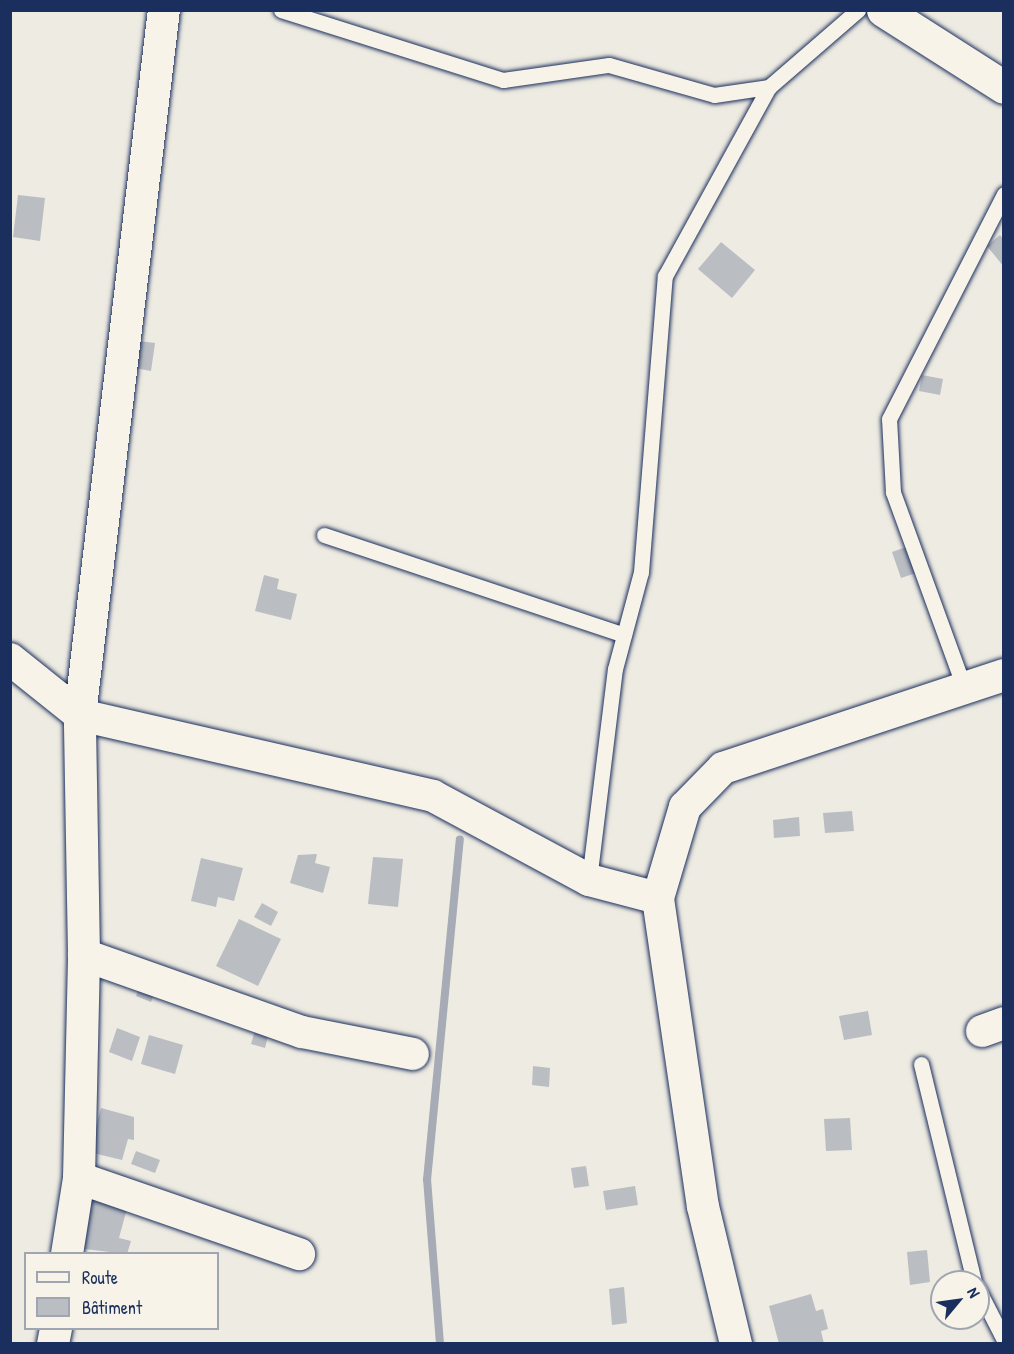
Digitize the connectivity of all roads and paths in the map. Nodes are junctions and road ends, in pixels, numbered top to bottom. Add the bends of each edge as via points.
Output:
1 (164, 10) edge
2 (281, 10) edge
3 (858, 10) edge
4 (883, 10) edge
5 (769, 87) junction
6 (1004, 87) edge
7 (1004, 194) edge
8 (324, 535) dead end
9 (624, 635) junction
10 (10, 659) edge
11 (1000, 684) edge
12 (965, 690) junction
13 (80, 715) junction
14 (589, 880) junction
15 (658, 898) junction
16 (84, 955) junction
17 (413, 1054) dead end
18 (921, 1064) dead end
19 (79, 1178) junction
20 (67, 1252) edge
21 (299, 1254) dead end
22 (971, 1270) edge
23 (990, 1313) edge
24 (1004, 1340) edge
25 (736, 1344) edge

1 - 13 street
2 - 5 lane via 503,81 609,65 714,95
3 - 5 lane
4 - 6 street
5 - 9 lane via 665,276 641,573
7 - 12 lane via 889,419 893,492
8 - 9 lane
9 - 14 lane via 615,669
10 - 13 street
11 - 12 street
12 - 15 street via 723,768 685,807
13 - 14 street via 433,796
13 - 16 street
14 - 15 street
15 - 25 street via 703,1207
16 - 17 street via 302,1032
16 - 19 street
18 - 22 lane
19 - 20 street
19 - 21 street
23 - 24 lane

